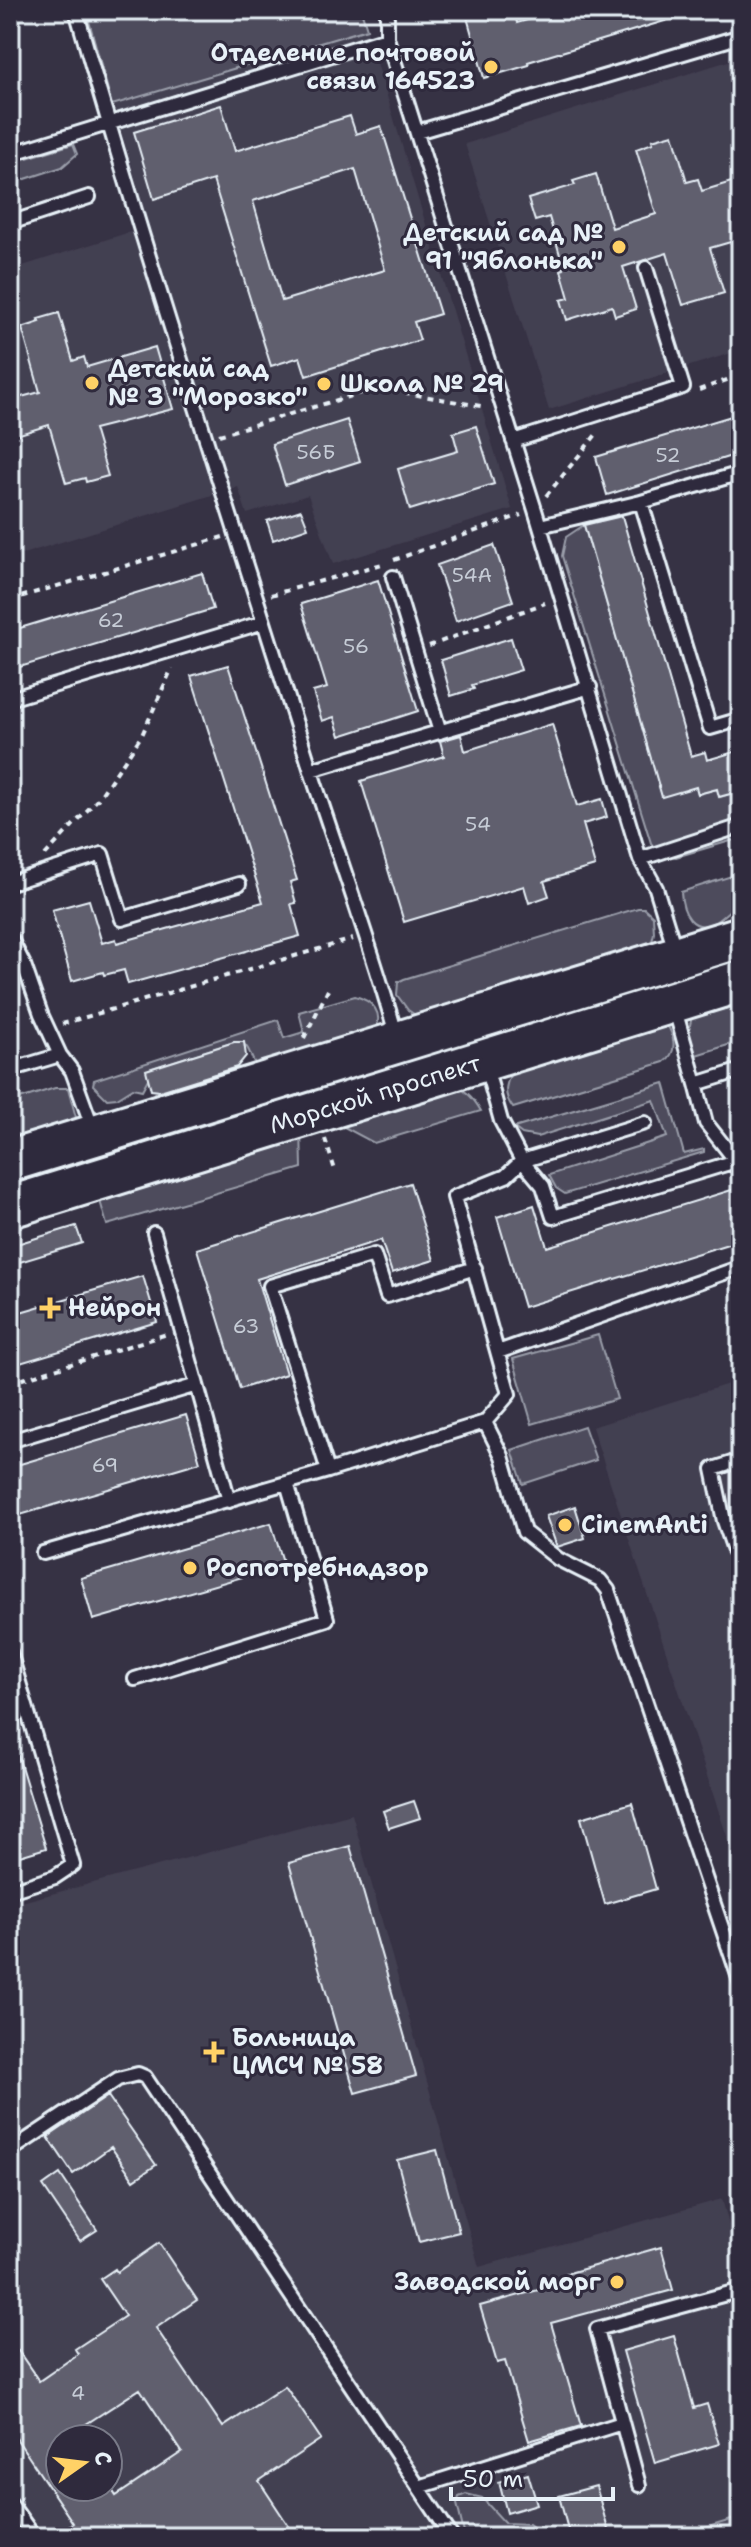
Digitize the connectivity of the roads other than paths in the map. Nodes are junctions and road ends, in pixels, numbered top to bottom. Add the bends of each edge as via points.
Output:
1 (76, 10) edge
2 (387, 10) edge
3 (741, 36) edge
4 (387, 38) junction
5 (108, 123) junction
6 (417, 132) junction
7 (10, 154) edge
8 (89, 197) dead end
9 (10, 223) edge
10 (646, 268) dead end
11 (513, 441) junction
12 (741, 473) edge
13 (641, 502) junction
14 (540, 526) junction
15 (393, 577) dead end
16 (264, 622) junction
17 (590, 687) junction
18 (10, 699) edge
19 (741, 719) edge
20 (440, 732) junction
21 (311, 770) junction
22 (741, 826) edge
23 (640, 859) junction
24 (16, 881) edge
25 (239, 884) dead end
26 (10, 937) edge
27 (741, 937) edge
28 (678, 958) junction
29 (24, 965) junction
30 (10, 969) edge
31 (741, 981) edge
32 (673, 1002) junction
33 (398, 1041) junction
34 (60, 1055) junction
35 (484, 1060) junction
36 (10, 1070) edge
37 (741, 1070) edge
38 (696, 1084) junction
39 (645, 1123) dead end
40 (96, 1136) junction
41 (10, 1161) edge
42 (522, 1161) junction
43 (736, 1161) junction
44 (741, 1179) edge
45 (10, 1207) edge
46 (154, 1233) dead end
47 (741, 1267) edge
48 (475, 1268) junction
49 (498, 1352) junction
50 (197, 1385) junction
51 (485, 1422) junction
52 (10, 1441) edge
53 (741, 1460) edge
54 (328, 1471) junction
55 (287, 1483) junction
56 (229, 1501) junction
57 (43, 1553) dead end
58 (741, 1570) edge
59 (10, 1652) edge
60 (135, 1679) dead end
61 (10, 1891) edge
62 (741, 1984) edge
63 (10, 2151) edge
64 (741, 2290) edge
65 (622, 2423) junction
66 (639, 2485) dead end
67 (419, 2487) junction
68 (10, 2503) edge
69 (34, 2537) edge
70 (452, 2537) edge

1 - 5 lane
2 - 4 lane
3 - 6 lane
4 - 5 lane
4 - 6 lane
5 - 7 lane
5 - 16 lane
6 - 11 lane
8 - 9 lane
10 - 11 lane via 683,387
11 - 14 lane
12 - 13 lane
13 - 14 lane
13 - 19 lane via 710,728
14 - 17 lane
15 - 20 lane
16 - 18 lane
16 - 21 lane
17 - 20 lane
17 - 23 lane
20 - 21 lane
21 - 33 lane
22 - 23 lane
23 - 28 lane via 656,888
24 - 25 lane via 102,854 122,919
26 - 29 lane
27 - 28 main road, Морской проспект
28 - 33 main road, Морской проспект
29 - 30 lane
29 - 34 lane
31 - 32 main road, Морской проспект
32 - 35 main road, Морской проспект
32 - 38 lane
33 - 40 main road, Морской проспект
34 - 36 lane
34 - 40 lane via 72,1071
35 - 42 lane via 501,1121
35 - 45 main road, Морской проспект
37 - 38 lane
38 - 43 lane via 706,1123
39 - 42 lane
40 - 41 main road, Морской проспект
42 - 43 lane via 543,1186 553,1217
42 - 48 lane via 506,1176 454,1197
43 - 44 lane
46 - 50 lane
47 - 49 lane
48 - 49 lane
48 - 54 lane via 387,1296 374,1255 270,1286
49 - 51 lane via 509,1394
50 - 52 lane
50 - 56 lane
51 - 54 lane
51 - 62 lane via 502,1456 524,1532 608,1590
53 - 58 lane via 713,1469
54 - 55 lane
55 - 56 lane
55 - 60 lane via 327,1619
56 - 57 lane
59 - 61 lane via 73,1865 55,1877
63 - 67 lane via 118,2079 145,2077
64 - 65 lane via 597,2329
65 - 66 lane
65 - 67 lane
67 - 70 lane
68 - 69 lane

